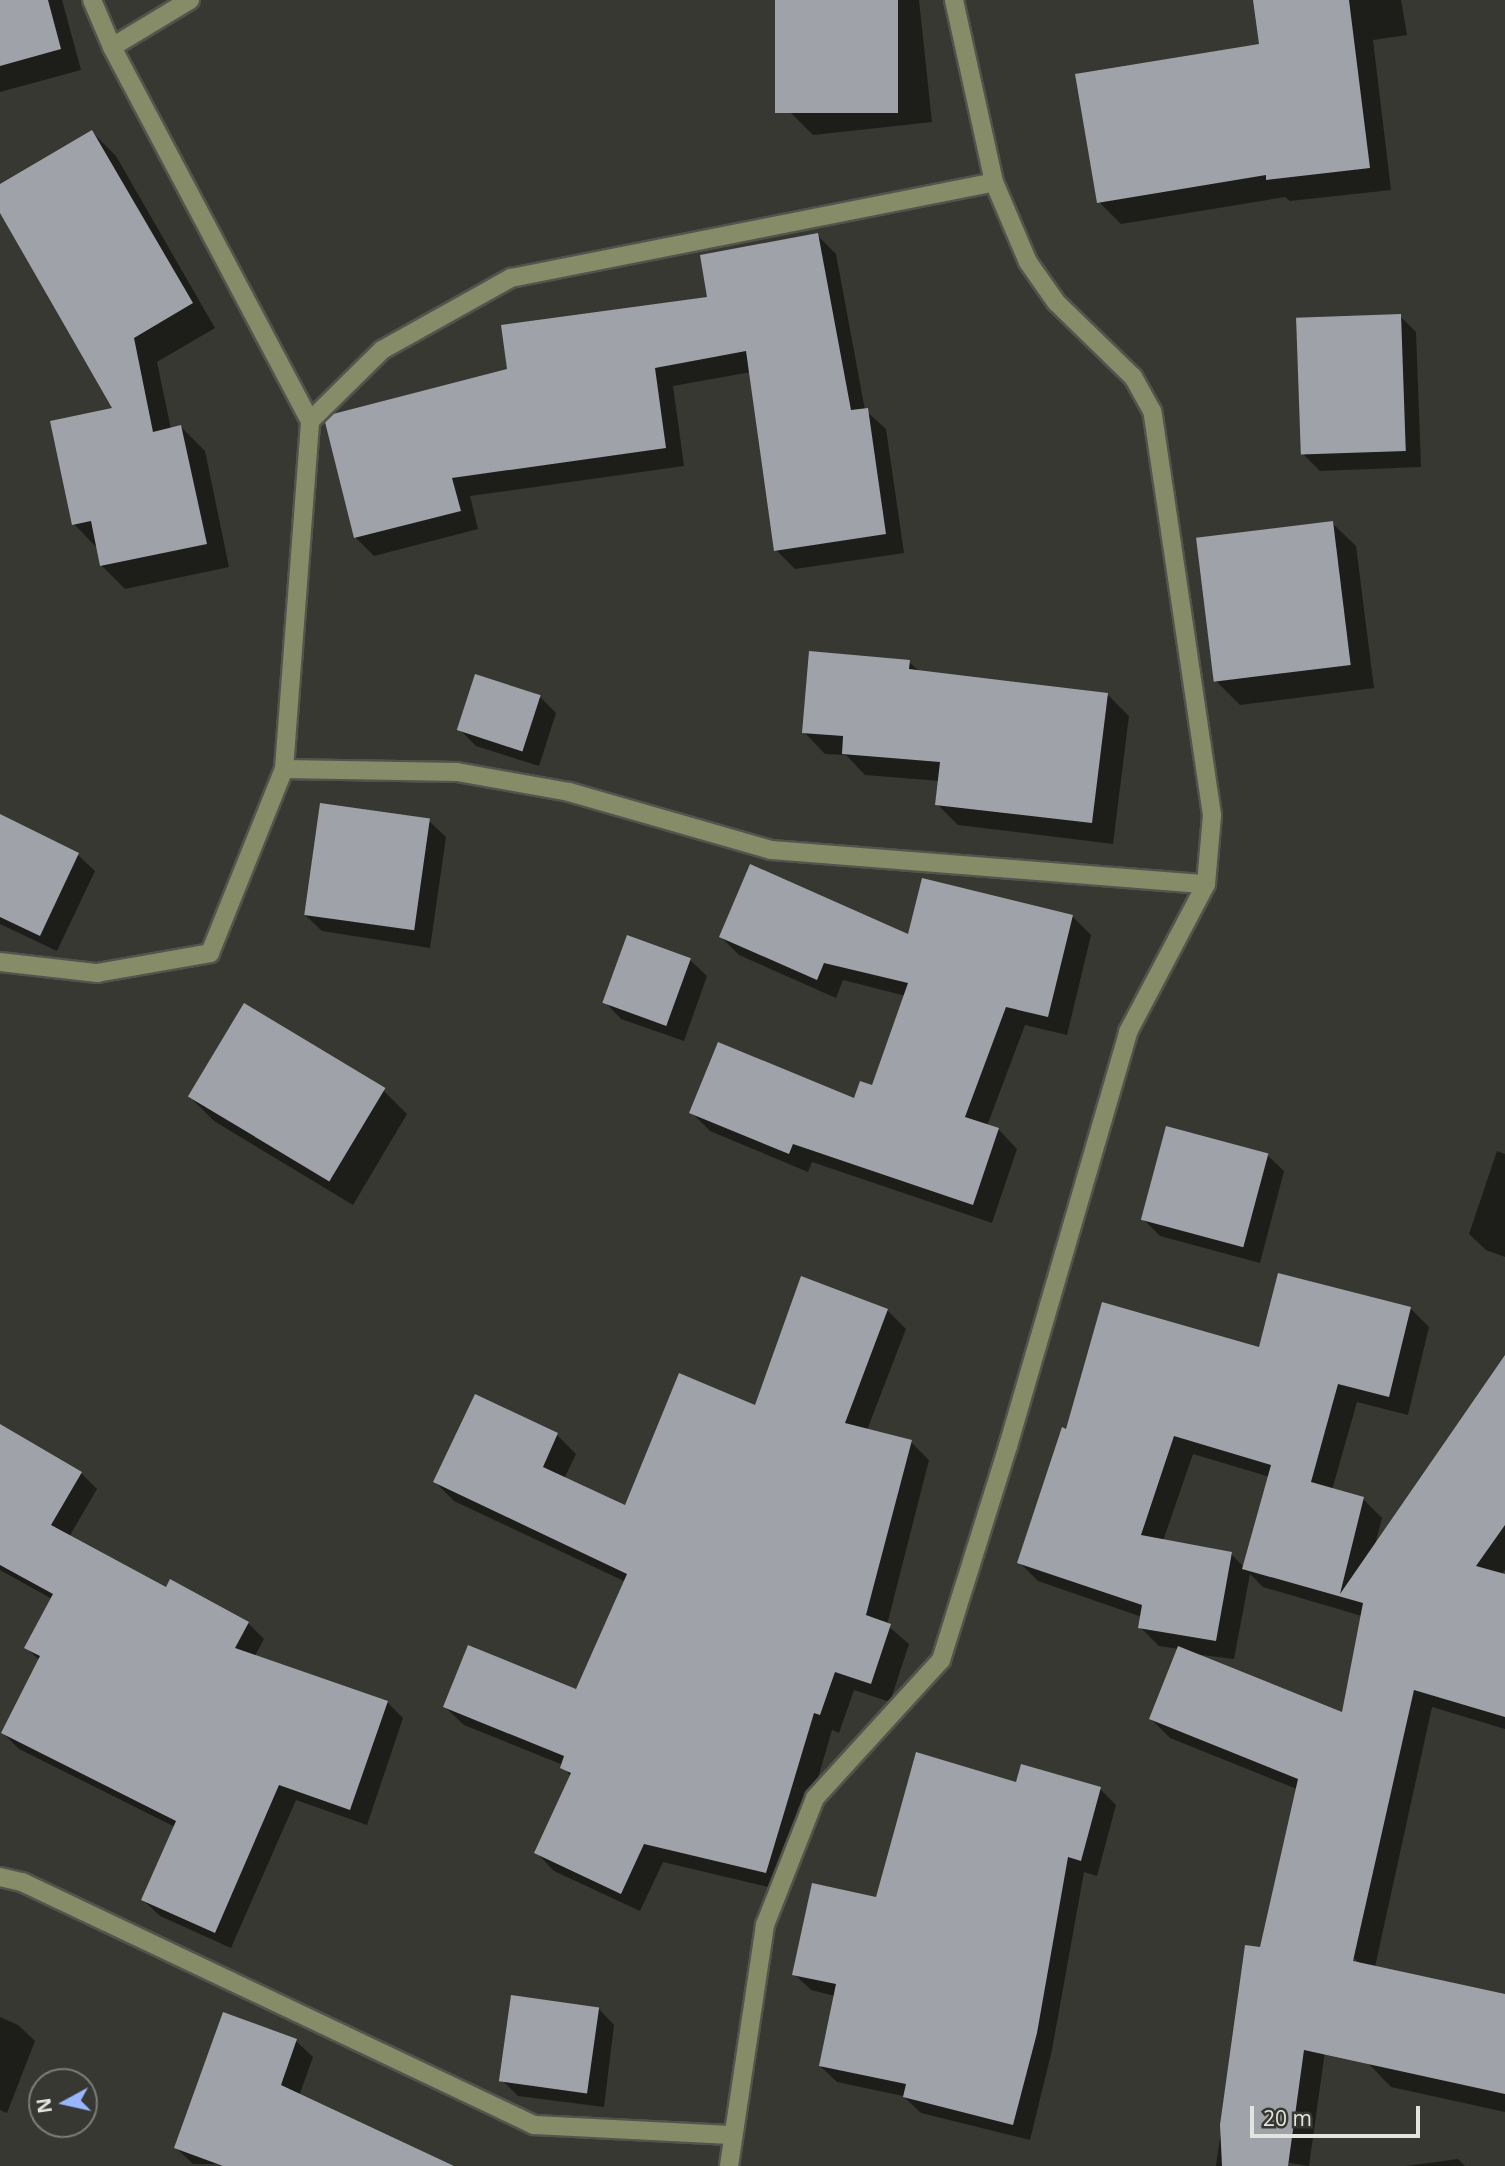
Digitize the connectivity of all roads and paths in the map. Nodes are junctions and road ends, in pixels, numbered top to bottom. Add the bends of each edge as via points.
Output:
1 (92, 0) edge
2 (190, 0) edge
3 (954, 0) edge
4 (112, 47) junction
5 (993, 182) junction
6 (310, 421) junction
7 (284, 769) junction
8 (1206, 884) junction
9 (0, 962) edge
10 (0, 1877) edge
11 (731, 2135) junction
12 (729, 2166) edge

1 - 4 street
2 - 4 street
3 - 5 street
4 - 6 street
5 - 6 street via 511,278 382,350
5 - 8 street via 1028,262 1056,302 1133,377 1152,411 1212,815
6 - 7 street
7 - 8 street via 457,772 569,792 771,850
7 - 9 street via 210,953 97,973
8 - 11 street via 1128,1032 941,1660 815,1798 765,1925
10 - 11 street via 22,1882 534,2125
11 - 12 street

